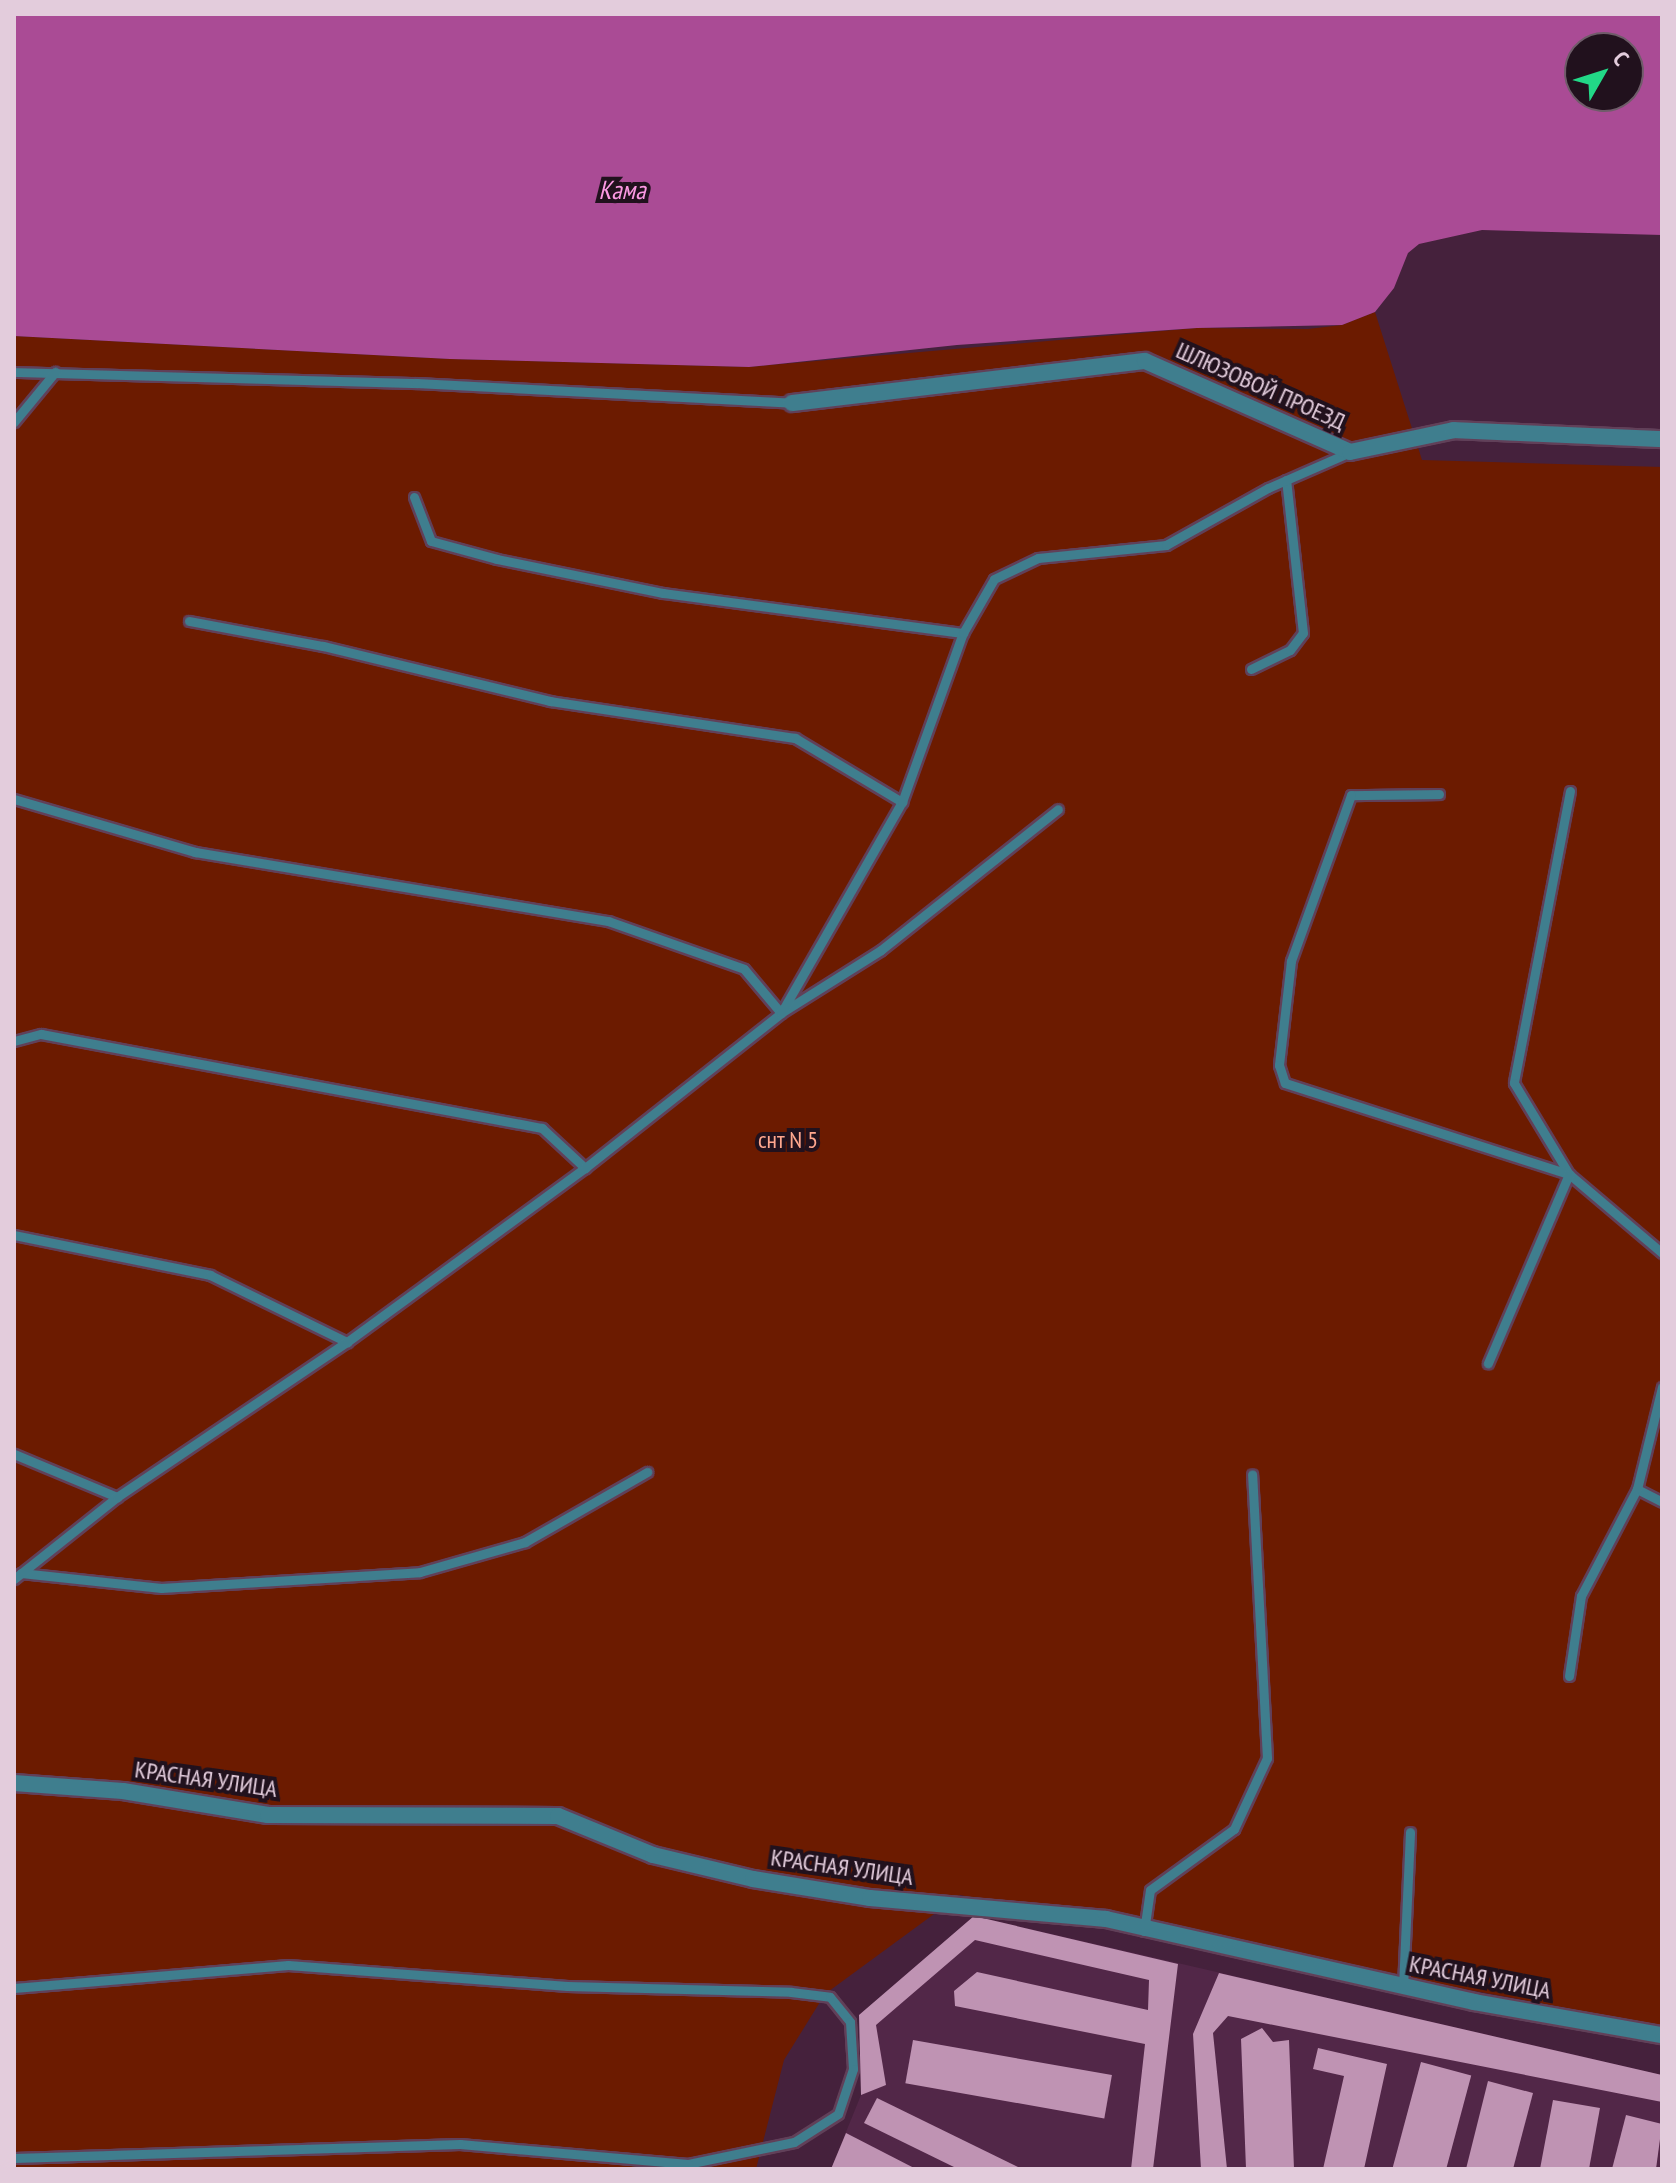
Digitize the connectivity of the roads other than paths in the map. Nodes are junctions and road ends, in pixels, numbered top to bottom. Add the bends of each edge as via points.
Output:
1 (14, 372) edge
2 (55, 372) junction
3 (792, 403) joint
4 (14, 422) edge
5 (1662, 439) edge
6 (1350, 452) junction
7 (1286, 480) junction
8 (414, 497) dead end
9 (189, 621) dead end
10 (963, 633) junction
11 (1251, 669) dead end
12 (1570, 791) dead end
13 (1439, 794) dead end
14 (14, 799) edge
15 (902, 802) junction
16 (1058, 809) dead end
17 (781, 1013) junction
18 (14, 1041) edge
19 (585, 1168) junction
20 (1569, 1174) junction
21 (14, 1235) edge
22 (1662, 1253) edge
23 (347, 1342) junction
24 (1488, 1363) dead end
25 (1662, 1387) edge
26 (14, 1454) edge
27 (647, 1472) dead end
28 (1252, 1474) dead end
29 (1637, 1489) junction
30 (117, 1497) junction
31 (1662, 1502) edge
32 (17, 1576) edge
33 (1569, 1676) dead end
34 (14, 1783) edge
35 (1410, 1832) dead end
36 (1144, 1931) junction
37 (1403, 1987) junction
38 (14, 1988) edge
39 (1662, 2035) edge
40 (14, 2158) edge

1 - 2 lane
2 - 3 lane
2 - 4 lane
3 - 6 street, ШЛЮЗОВОЙ ПРОЕЗД via 1145,361
5 - 6 street, ШЛЮЗОВОЙ ПРОЕЗД via 1454,430
6 - 7 lane
7 - 10 lane via 1166,545 1038,558 994,579
7 - 11 lane via 1303,633 1290,650
8 - 10 lane via 431,541 497,559 663,593
9 - 15 lane via 323,646 550,701 795,738
10 - 15 lane
12 - 20 lane via 1514,1083
13 - 20 lane via 1351,795 1291,961 1279,1065 1285,1083
14 - 17 lane via 195,852 608,921 744,969
15 - 17 lane
16 - 17 lane via 881,950
17 - 19 lane
18 - 19 lane via 41,1034 542,1128
19 - 23 lane
20 - 22 lane
20 - 24 lane
21 - 23 lane via 210,1275
23 - 30 lane
25 - 29 lane
26 - 30 lane
27 - 32 lane via 525,1542 420,1572 161,1588
28 - 36 lane via 1267,1758 1234,1829 1150,1890
29 - 31 lane
29 - 33 lane via 1581,1596
30 - 32 lane
34 - 36 street, КРАСНАЯ УЛИЦА via 123,1791 268,1815 558,1816 653,1855 753,1879 870,1898 1106,1919
35 - 37 lane
36 - 37 street, КРАСНАЯ УЛИЦА
37 - 39 street, КРАСНАЯ УЛИЦА
38 - 40 lane via 288,1965 567,1986 791,1992 830,1997 850,2022 853,2069 838,2114 794,2142 688,2164 460,2144

